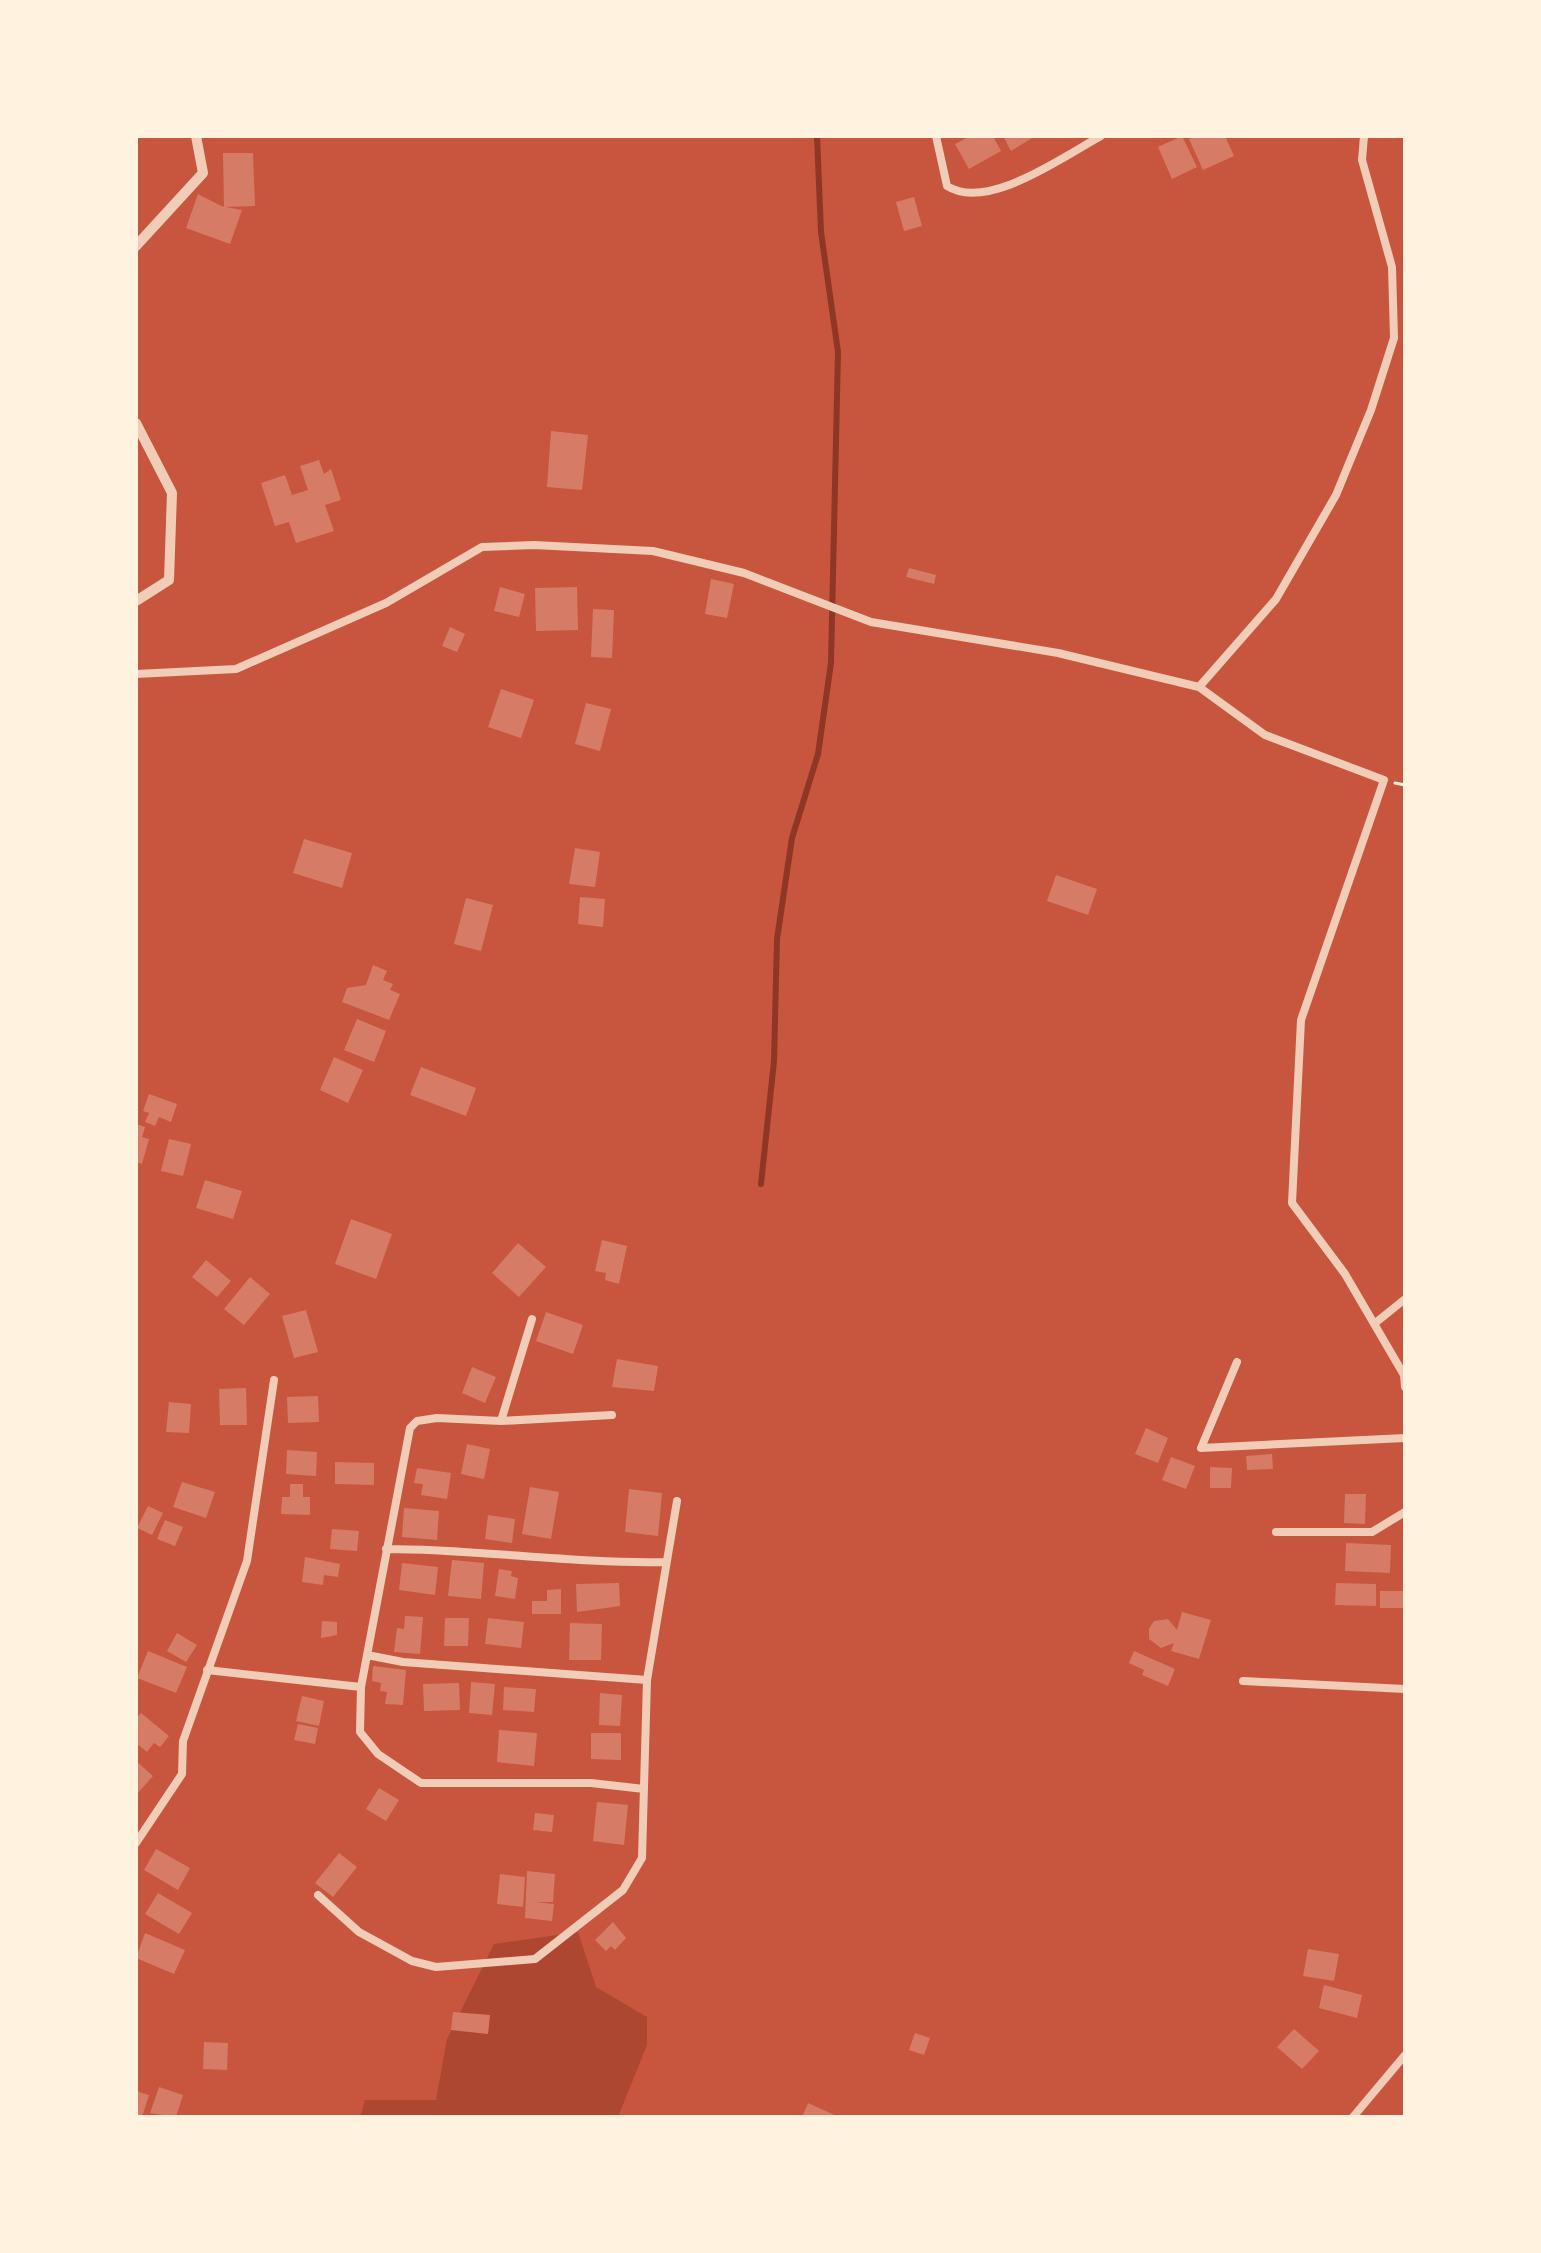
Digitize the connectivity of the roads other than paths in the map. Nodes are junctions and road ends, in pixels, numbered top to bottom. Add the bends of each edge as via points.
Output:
1 (196, 136) edge
2 (936, 136) edge
3 (1101, 136) edge
4 (1364, 136) edge
5 (136, 246) edge
6 (136, 423) edge
7 (136, 601) edge
8 (136, 674) edge
9 (1199, 687) junction
10 (1405, 1299) edge
11 (532, 1319) dead end
12 (1374, 1324) junction
13 (1237, 1362) dead end
14 (274, 1380) dead end
15 (1405, 1387) edge
16 (612, 1415) dead end
17 (501, 1421) junction
18 (1405, 1438) edge
19 (677, 1501) dead end
20 (1405, 1512) edge
21 (1276, 1532) dead end
22 (386, 1549) junction
23 (666, 1562) junction
24 (367, 1655) junction
25 (207, 1670) junction
26 (647, 1680) junction
27 (1243, 1681) dead end
28 (361, 1687) junction
29 (1405, 1689) edge
30 (644, 1789) junction
31 (136, 1843) edge
32 (318, 1895) dead end
33 (1405, 2055) edge
34 (1353, 2117) edge

1 - 5 street via 203,173
2 - 3 street via 947,186 974,195 1003,189
4 - 9 street via 1362,160 1392,267 1394,338 1336,495 1276,599
6 - 7 street via 172,493 169,580
8 - 9 street via 236,669 386,603 482,547 534,545 653,551 744,573 871,622 1058,653
9 - 12 street via 1265,735 1384,780 1301,1020 1292,1203 1345,1274
10 - 12 street
11 - 17 street
12 - 15 street via 1404,1375
13 - 18 street via 1201,1448
14 - 25 street via 247,1561
16 - 17 street
17 - 22 street via 437,1418 417,1421 410,1428
19 - 23 street
20 - 21 street via 1372,1532
22 - 23 street
22 - 24 street
23 - 26 street
24 - 26 street
24 - 28 street
25 - 28 street
25 - 31 street via 183,1741 182,1774
26 - 30 street
27 - 29 street
28 - 30 street via 360,1732 378,1754 421,1783 591,1783
30 - 32 street via 637,1872 623,1890 535,1959 436,1967 412,1961 359,1932
33 - 34 street

